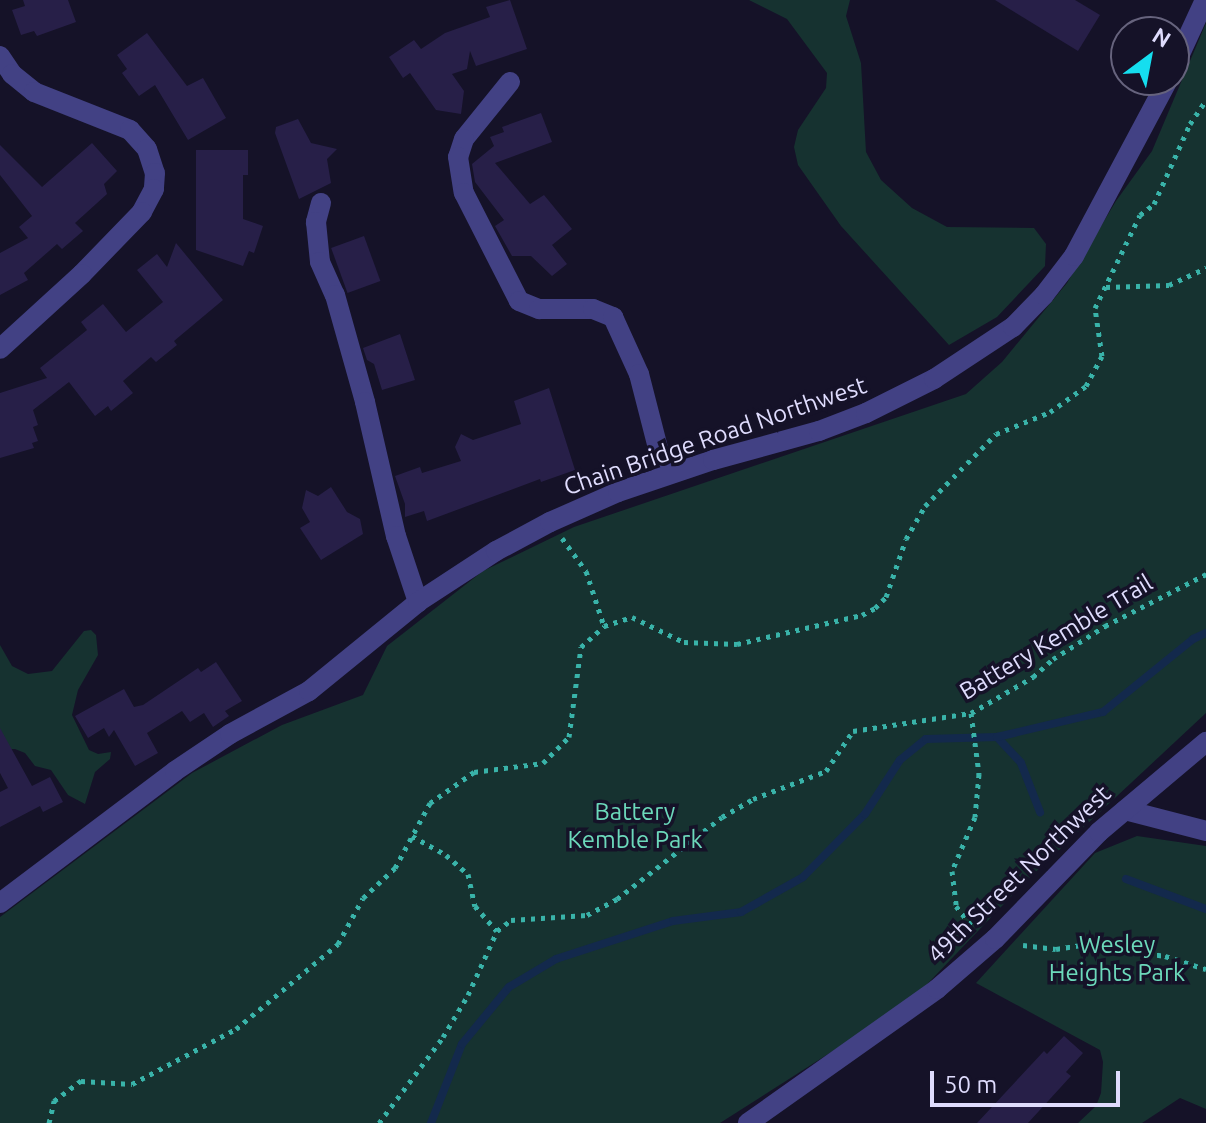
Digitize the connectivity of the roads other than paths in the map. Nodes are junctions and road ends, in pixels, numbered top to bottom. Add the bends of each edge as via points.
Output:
1 (1205, 0) edge
2 (1190, 32) edge
3 (0, 56) edge
4 (510, 82) dead end
5 (1159, 96) edge
6 (321, 203) dead end
7 (0, 349) edge
8 (665, 475) junction
9 (418, 602) junction
10 (1206, 742) edge
11 (1125, 810) junction
12 (1206, 831) edge
13 (0, 903) edge
14 (748, 1123) edge

1 - 2 street
3 - 7 street via 34,92 130,130 147,149 155,173 154,189 142,212
4 - 8 street via 464,139 458,157 464,193 519,301 539,309 593,309 613,317 639,374
5 - 8 street, Chain Bridge Road Northwest via 1074,256 1013,327 934,379 866,413
6 - 9 street via 316,222 320,262 335,295 396,536
8 - 9 street, Chain Bridge Road Northwest via 550,522
9 - 13 street, Chain Bridge Road Northwest via 309,691 175,771
10 - 11 street, 49th Street Northwest
11 - 12 street
11 - 14 street, 49th Street Northwest via 937,989

